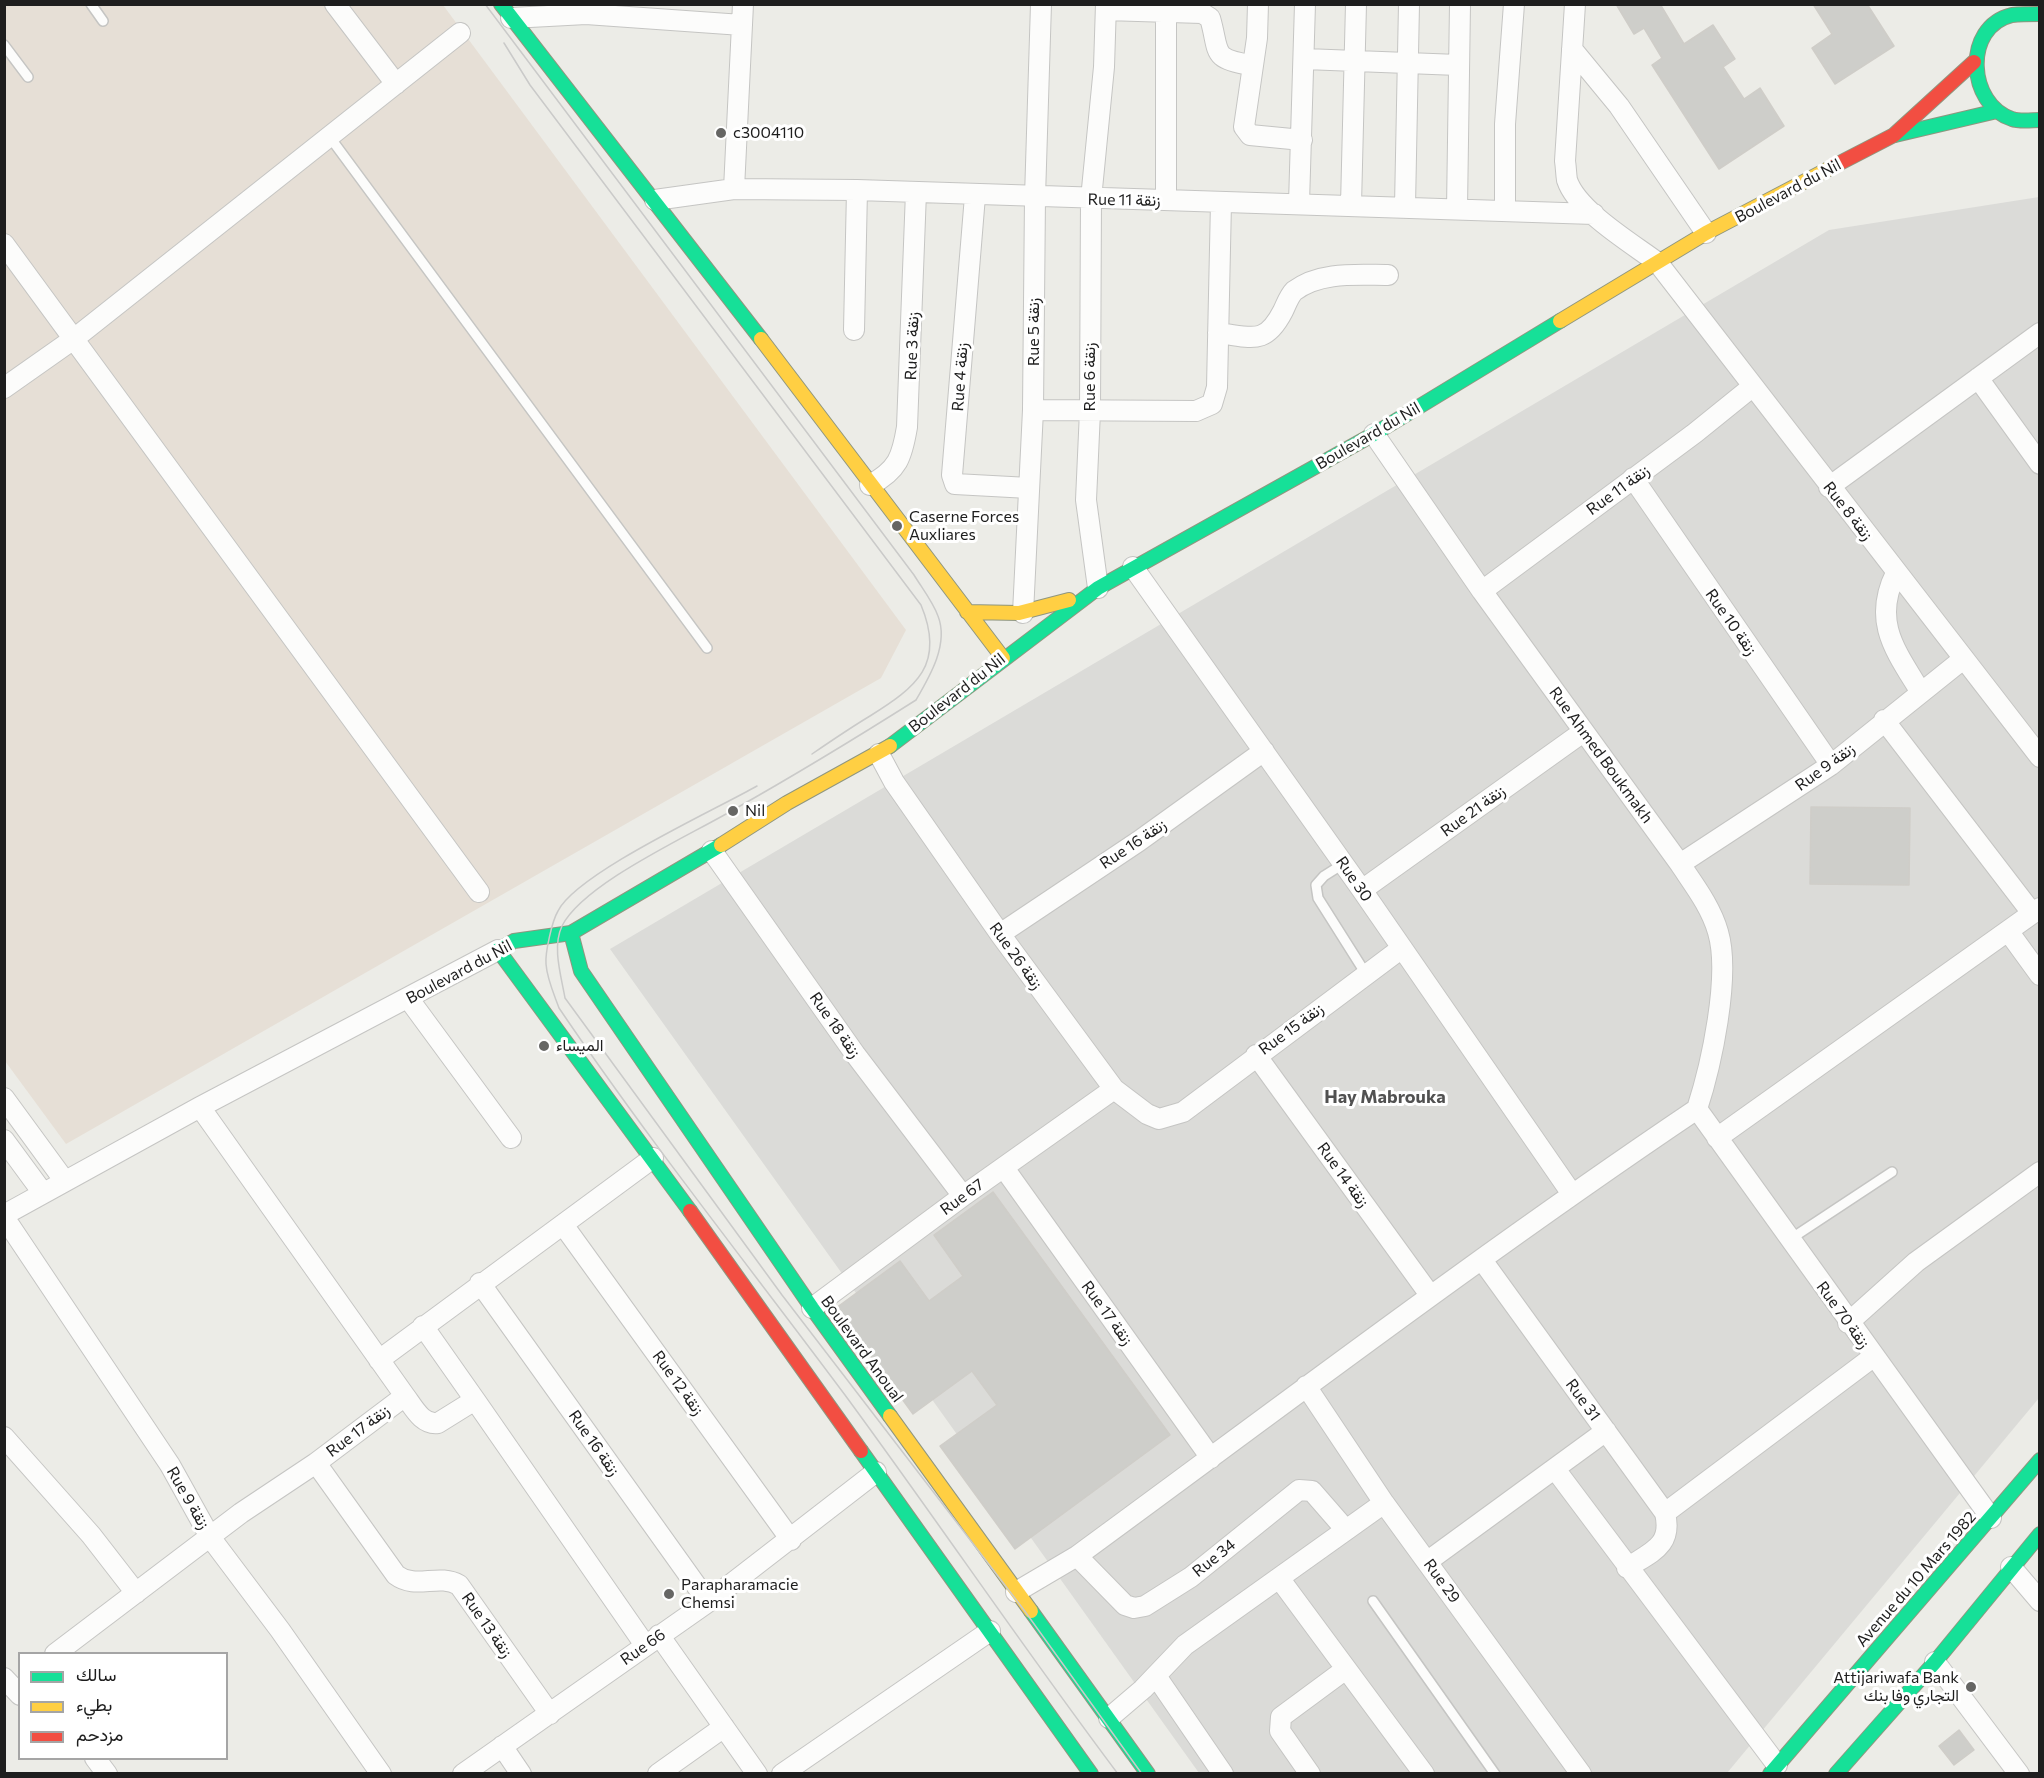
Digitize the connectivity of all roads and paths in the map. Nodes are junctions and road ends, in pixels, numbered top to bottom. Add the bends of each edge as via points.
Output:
1 (91, 4) edge
2 (335, 4) edge
3 (743, 4) edge
4 (1041, 4) edge
5 (1258, 4) edge
6 (1305, 4) edge
7 (1356, 4) edge
8 (1409, 4) edge
9 (1460, 4) edge
10 (1514, 4) edge
11 (1575, 4) edge
12 (1106, 7) edge
13 (586, 9) edge
14 (506, 11) edge
15 (1166, 11) junction
16 (1999, 13) edge
17 (2040, 14) edge
18 (103, 21) dead end
19 (741, 25) junction
20 (460, 33) dead end
21 (4, 45) edge
22 (1572, 49) junction
23 (1305, 59) junction
24 (1356, 60) junction
25 (1974, 62) junction
26 (1407, 63) junction
27 (1251, 65) junction
28 (1458, 65) junction
29 (28, 77) dead end
30 (396, 84) junction
31 (1997, 111) junction
32 (2040, 120) edge
33 (1894, 135) junction
34 (329, 136) junction
35 (1302, 140) junction
36 (734, 189) junction
37 (857, 190) junction
38 (916, 192) junction
39 (975, 196) junction
40 (1035, 197) junction
41 (1091, 199) junction
42 (655, 200) junction
43 (1166, 200) junction
44 (1221, 202) junction
45 (1299, 203) junction
46 (1351, 205) junction
47 (1405, 206) junction
48 (1457, 208) junction
49 (1505, 210) junction
50 (1594, 214) junction
51 (1707, 234) junction
52 (4, 244) edge
53 (1658, 263) junction
54 (1388, 276) dead end
55 (854, 330) dead end
56 (1218, 333) junction
57 (2040, 333) edge
58 (75, 338) junction
59 (1978, 378) junction
60 (1752, 387) junction
61 (4, 388) edge
62 (1033, 410) junction
63 (1090, 411) junction
64 (1374, 434) junction
65 (2040, 464) edge
66 (1633, 478) junction
67 (870, 485) junction
68 (1829, 487) junction
69 (1029, 488) junction
70 (1133, 567) junction
71 (1896, 573) junction
72 (1098, 588) junction
73 (1482, 591) junction
74 (967, 612) junction
75 (1023, 613) junction
76 (707, 648) dead end
77 (1003, 658) junction
78 (1962, 660) junction
79 (1920, 691) junction
80 (1884, 720) junction
81 (1583, 732) junction
82 (1264, 751) junction
83 (879, 754) junction
84 (2040, 757) edge
85 (1831, 765) junction
86 (712, 850) junction
87 (1343, 864) junction
88 (1680, 864) junction
89 (1362, 890) junction
90 (479, 892) dead end
91 (2036, 910) edge
92 (2008, 932) junction
93 (571, 933) junction
94 (1000, 934) junction
95 (1402, 948) junction
96 (498, 951) junction
97 (1366, 974) junction
98 (2040, 975) edge
99 (408, 998) junction
100 (1256, 1055) junction
101 (1114, 1089) junction
102 (4, 1098) edge
103 (200, 1107) junction
104 (1697, 1109) junction
105 (1183, 1112) joint
106 (511, 1138) dead end
107 (1717, 1138) junction
108 (4, 1140) edge
109 (653, 1158) junction
110 (1004, 1168) junction
111 (1892, 1172) dead end
112 (2040, 1172) edge
113 (64, 1180) junction
114 (43, 1193) junction
115 (1572, 1194) junction
116 (963, 1196) junction
117 (4, 1216) edge
118 (564, 1226) junction
119 (1789, 1240) junction
120 (1482, 1260) junction
121 (480, 1283) junction
122 (1430, 1295) junction
123 (812, 1308) junction
124 (1848, 1323) junction
125 (423, 1326) junction
126 (1873, 1357) junction
127 (379, 1360) junction
128 (1306, 1386) junction
129 (405, 1396) junction
130 (475, 1400) junction
131 (1606, 1431) junction
132 (4, 1437) edge
133 (1211, 1458) junction
134 (2040, 1461) edge
135 (316, 1462) junction
136 (1555, 1469) junction
137 (876, 1472) junction
138 (1384, 1503) junction
139 (1665, 1513) junction
140 (1991, 1518) junction
141 (1346, 1530) junction
142 (2040, 1534) edge
143 (210, 1537) junction
144 (791, 1540) junction
145 (1077, 1556) junction
146 (1428, 1561) junction
147 (2011, 1567) junction
148 (1627, 1568) junction
149 (1279, 1578) junction
150 (1016, 1592) junction
151 (136, 1593) junction
152 (1373, 1601) dead end
153 (2040, 1601) edge
154 (708, 1602) junction
155 (990, 1631) junction
156 (652, 1640) junction
157 (56, 1652) edge
158 (1935, 1662) junction
159 (1346, 1669) junction
160 (1155, 1676) junction
161 (550, 1714) junction
162 (1109, 1718) junction
163 (724, 1727) junction
164 (502, 1746) junction
165 (97, 1760) edge
166 (1774, 1769) edge
167 (107, 1773) edge
168 (381, 1773) edge
169 (463, 1773) edge
170 (521, 1773) edge
171 (658, 1773) edge
172 (757, 1773) edge
173 (782, 1773) edge
174 (1091, 1773) edge
175 (1148, 1773) edge
176 (1222, 1773) edge
177 (1310, 1773) edge
178 (1424, 1773) edge
179 (1495, 1773) edge
180 (1581, 1773) edge
181 (1836, 1773) edge
182 (2019, 1773) edge

1 - 18 lane
2 - 30 street
3 - 19 street
4 - 40 street
5 - 27 street
6 - 23 street
7 - 24 street
8 - 26 street
9 - 28 street
10 - 49 street via 1505,124
11 - 22 street
12 - 15 street
12 - 41 street, Rue 6 زنقة
13 - 14 street
13 - 19 street
14 - 42 street
15 - 27 street via 1207,15 1221,56 1228,62
15 - 43 street
16 - 17 street
16 - 25 street
19 - 36 street
20 - 30 street
21 - 29 lane
22 - 50 street, Rue 8 زنقة via 1565,161 1568,180
22 - 51 street via 1612,97
23 - 24 street
23 - 35 street
24 - 26 street
24 - 46 street
25 - 31 street via 1977,85
25 - 33 street, Boulevard du Nil
26 - 28 street
26 - 47 street
27 - 35 street via 1246,131 1250,135
28 - 48 street
30 - 34 street
31 - 32 street via 2022,121
31 - 33 street, Boulevard du Nil
33 - 51 street, Boulevard du Nil
34 - 58 street
34 - 76 lane
35 - 45 street
36 - 37 street, Rue 11 زنقة
36 - 42 street, Rue 11 زنقة
37 - 38 street, Rue 11 زنقة
37 - 55 street
38 - 39 street, Rue 11 زنقة
38 - 67 street, Rue 3 زنقة via 907,427 895,466 888,476
39 - 40 street, Rue 11 زنقة
39 - 69 street, Rue 4 زنقة via 952,475 955,484
40 - 41 street, Rue 11 زنقة
40 - 62 street, Rue 5 زنقة
41 - 43 street, Rue 11 زنقة
41 - 63 street, Rue 6 زنقة
42 - 67 street
43 - 44 street, Rue 11 زنقة
44 - 45 street, Rue 11 زنقة
44 - 56 street
45 - 46 street, Rue 11 زنقة
46 - 47 street, Rue 11 زنقة
47 - 48 street, Rue 11 زنقة
48 - 49 street, Rue 11 زنقة
49 - 50 street, Rue 11 زنقة
50 - 53 street, Rue 8 زنقة
51 - 53 street, Boulevard du Nil
52 - 58 street
53 - 60 street, Rue 8 زنقة
53 - 64 street, Boulevard du Nil
54 - 56 street via 1348,274 1310,281 1292,293 1274,329 1260,338
56 - 63 street via 1216,397 1207,408
57 - 59 street
58 - 61 street
58 - 90 street
59 - 65 street
59 - 68 street
60 - 66 street, Rue 11 زنقة
60 - 68 street, Rue 8 زنقة
62 - 63 street
62 - 69 street, Rue 5 زنقة
63 - 72 street, Rue 6 زنقة via 1086,500
64 - 70 street, Boulevard du Nil
64 - 73 street, Rue Ahmed Boukmakh
66 - 73 street, Rue 11 زنقة
66 - 85 street, Rue 10 زنقة
67 - 74 street
68 - 71 street, Rue 8 زنقة
69 - 75 street, Rue 5 زنقة
70 - 72 street, Boulevard du Nil
70 - 82 street, Rue 30
71 - 78 street, Rue 8 زنقة
71 - 79 street via 1886,604 1888,632
72 - 75 street via 1054,606
72 - 77 street, Boulevard du Nil
73 - 81 street, Rue Ahmed Boukmakh
74 - 75 street
74 - 77 street
77 - 83 street, Boulevard du Nil
78 - 79 street, Rue 9 زنقة
78 - 84 street, Rue 8 زنقة
79 - 80 street, Rue 9 زنقة
80 - 85 street, Rue 9 زنقة
80 - 91 street
81 - 88 street, Rue Ahmed Boukmakh
81 - 89 street, Rue 21 زنقة
82 - 87 street, Rue 30
82 - 94 street, Rue 16 زنقة via 1159,828
83 - 86 street, Boulevard du Nil via 787,803
83 - 94 street, Rue 26 زنقة via 894,782
85 - 88 street, Rue 9 زنقة
86 - 93 street, Boulevard du Nil
86 - 116 street, Rue 18 زنقة via 855,1053
87 - 89 street, Rue 30
87 - 97 lane via 1316,885 1318,898
88 - 104 street, Rue Ahmed Boukmakh via 1709,910 1722,950 1711,1057
89 - 95 street, Rue 30
91 - 92 street
92 - 98 street
92 - 107 street
93 - 96 street, Boulevard du Nil via 514,941
93 - 123 street, Boulevard Anoual via 582,972 595,993
94 - 101 street, Rue 26 زنقة
95 - 97 street, Rue 15 زنقة
95 - 115 street, Rue 30
96 - 99 street, Boulevard du Nil
96 - 109 street
97 - 100 street, Rue 15 زنقة
99 - 103 street, Boulevard du Nil
99 - 106 street
100 - 105 street, Rue 15 زنقة
100 - 122 street, Rue 14 زنقة
101 - 105 street, Rue 26 زنقة via 1159,1119
101 - 110 street, Rue 67
102 - 113 street
103 - 113 street, Boulevard du Nil
103 - 127 street
104 - 107 street, Rue 70 زنقة
104 - 115 street
107 - 119 street, Rue 70 زنقة
108 - 114 street
109 - 118 street
109 - 137 street
110 - 116 street, Rue 67
110 - 133 street, Rue 17 زنقة
111 - 119 lane
112 - 124 street via 1916,1262
113 - 114 street, Boulevard du Nil
114 - 117 street, Boulevard du Nil
115 - 120 street
116 - 123 street, Rue 67
117 - 143 street, Rue 9 زنقة via 170,1465
118 - 121 street
118 - 144 street, Rue 12 زنقة
119 - 124 street, Rue 70 زنقة
120 - 122 street
120 - 131 street, Rue 31
121 - 125 street
121 - 154 street, Rue 16 زنقة
122 - 128 street
123 - 150 street, Boulevard Anoual
124 - 126 street, Rue 70 زنقة
125 - 127 street
125 - 130 street
126 - 139 street
126 - 140 street, Rue 70 زنقة
127 - 129 street
128 - 133 street
128 - 138 street, Rue 29
129 - 130 street, Rue 17 زنقة via 424,1422 432,1424
129 - 135 street, Rue 17 زنقة
130 - 156 street
131 - 136 street
131 - 139 street, Rue 31
132 - 151 street
133 - 145 street
134 - 140 street, Avenue du 10 Mars 1982
135 - 143 street, Rue 17 زنقة
135 - 161 street, Rue 13 زنقة via 396,1575 413,1583 442,1579 459,1586
136 - 146 street
136 - 148 street
137 - 144 street, Rue 66
137 - 155 street
138 - 141 street
138 - 146 street, Rue 29
139 - 148 street via 1667,1537
140 - 166 street, Avenue du 10 Mars 1982
141 - 145 street, Rue 34 via 1312,1491 1299,1490 1191,1577 1145,1606 1134,1608 1125,1605
141 - 149 street
142 - 147 street
143 - 151 street, Rue 17 زنقة
143 - 168 street, Rue 9 زنقة
144 - 154 street, Rue 66
145 - 150 street
146 - 180 street, Rue 29
147 - 153 street
147 - 158 street
148 - 166 street
149 - 159 street
149 - 160 street via 1185,1645
150 - 162 street, Boulevard Anoual
151 - 157 street, Rue 17 زنقة
152 - 179 lane
154 - 156 street, Rue 66
155 - 173 street
155 - 174 street
156 - 161 street, Rue 66
156 - 163 street
158 - 181 street
158 - 182 street
159 - 177 street via 1281,1717 1280,1731
159 - 178 street
160 - 162 street
160 - 176 street
161 - 164 street, Rue 66
162 - 175 street, Boulevard Anoual
163 - 171 street
163 - 172 street
164 - 169 street, Rue 66
164 - 170 street
165 - 167 street

